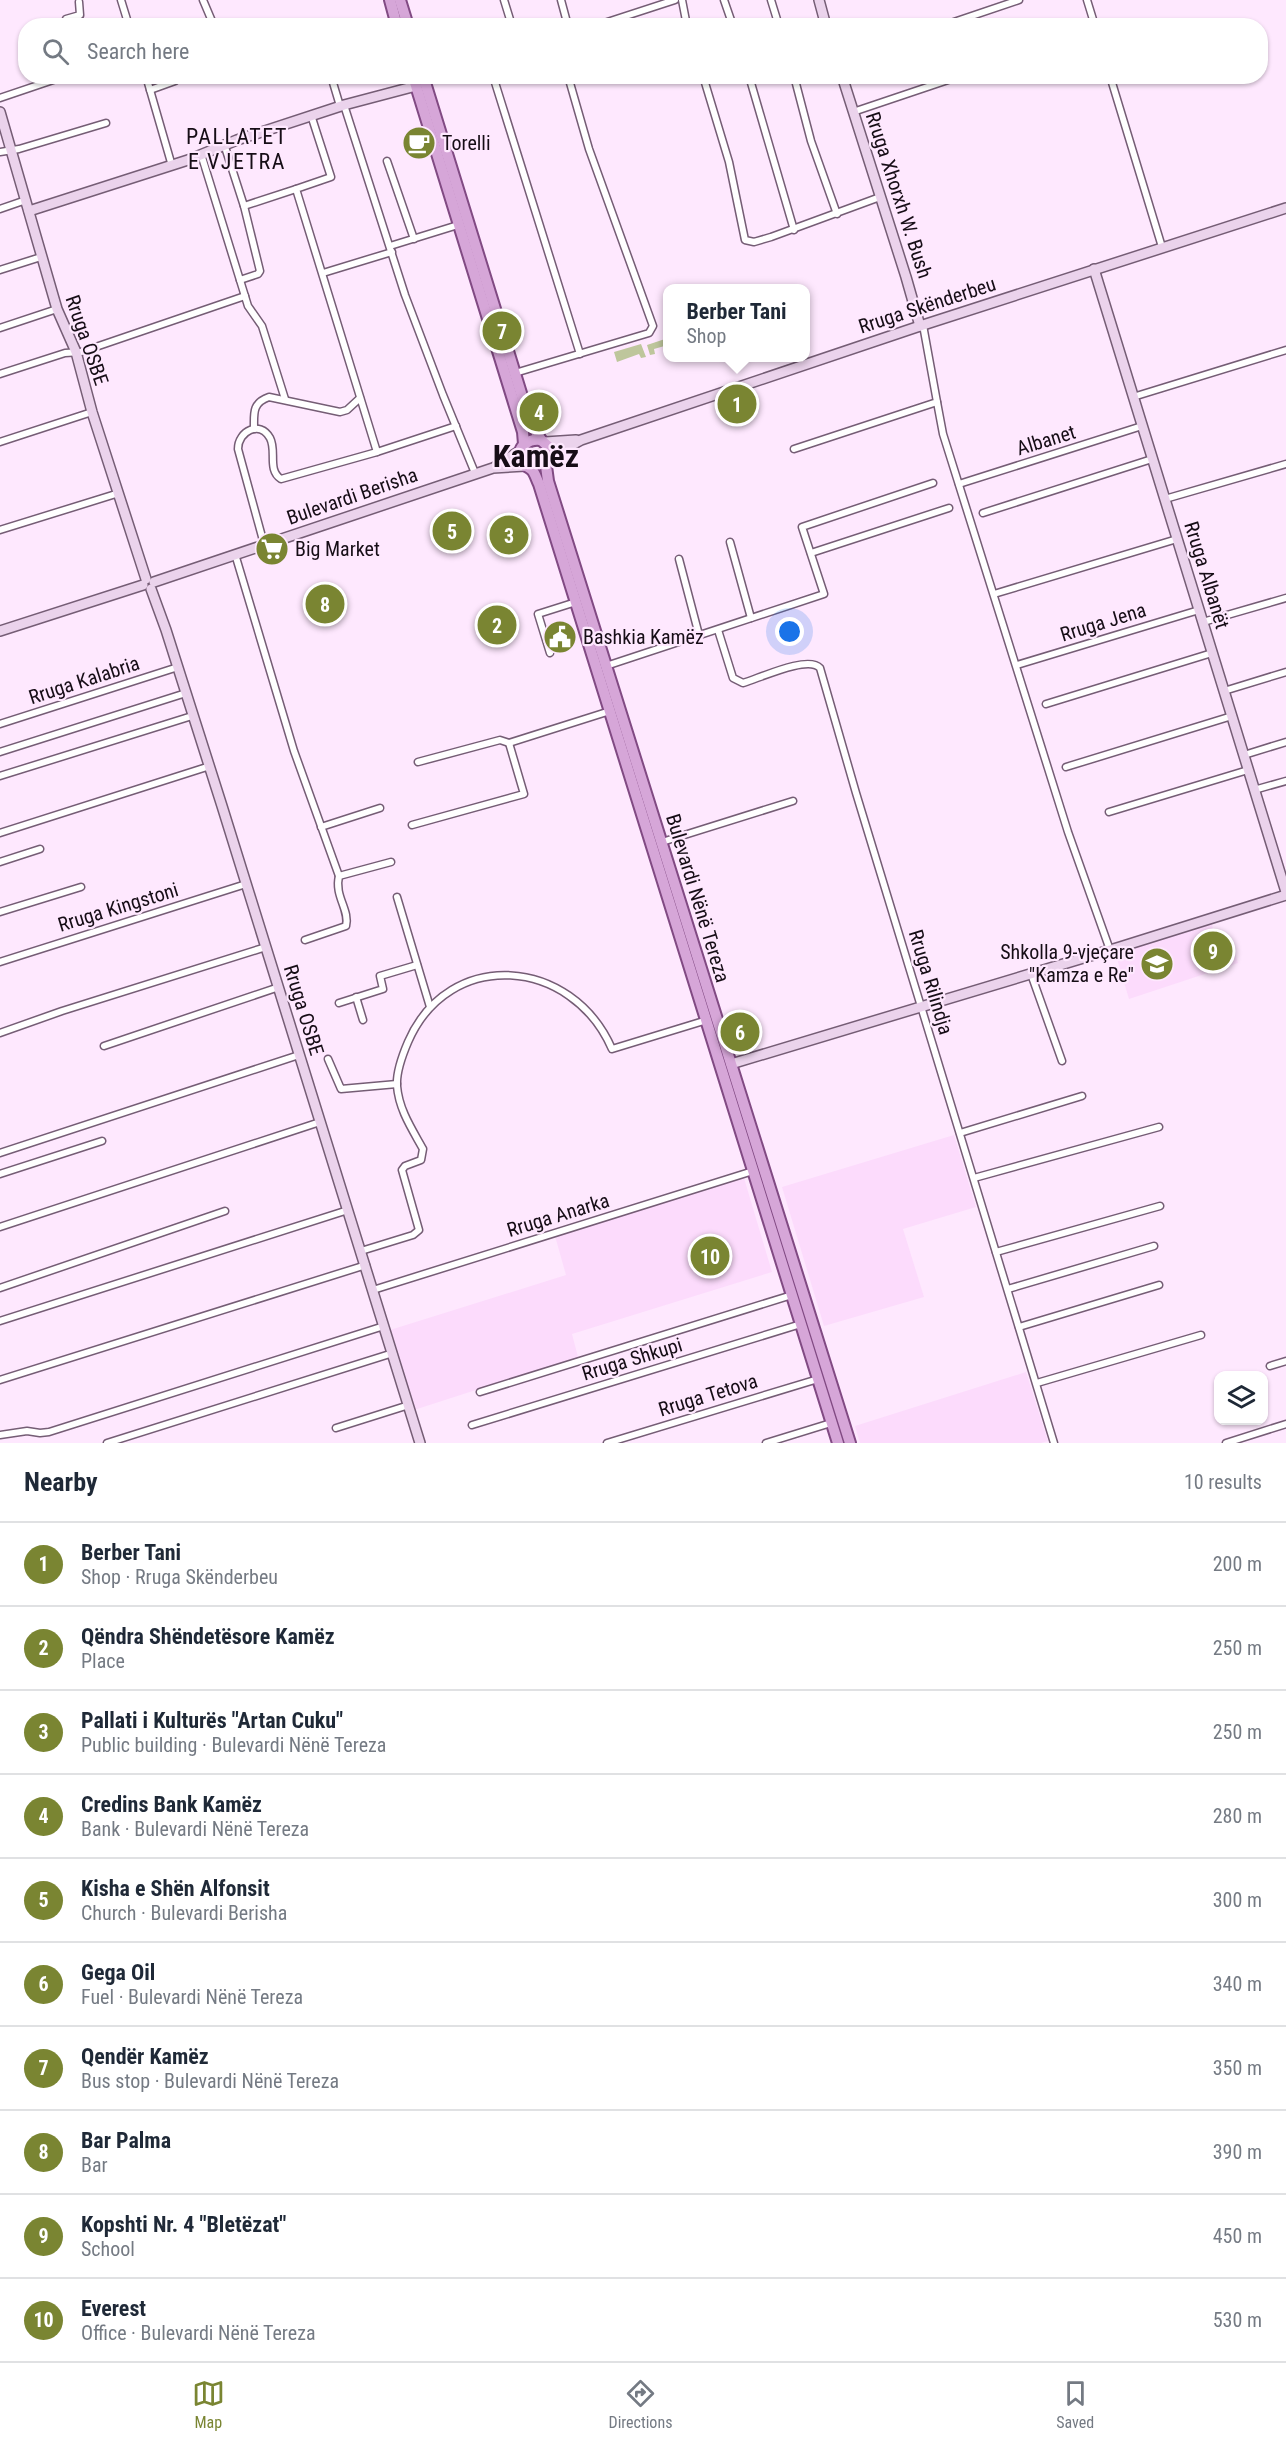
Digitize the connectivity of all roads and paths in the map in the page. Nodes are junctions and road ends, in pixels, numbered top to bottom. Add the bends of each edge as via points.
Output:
1 (121, 0) edge
2 (203, 0) edge
3 (390, 0) edge
4 (400, 0) edge
5 (504, 0) edge
6 (561, 0) edge
7 (681, 0) edge
8 (724, 0) edge
9 (771, 0) edge
10 (819, 0) edge
11 (1019, 0) edge
12 (1087, 0) edge
13 (671, 1) edge
14 (79, 2) dead end
15 (70, 18) edge
16 (127, 18) edge
17 (211, 18) edge
18 (395, 18) edge
19 (406, 18) edge
20 (510, 18) edge
21 (565, 18) edge
22 (619, 18) edge
23 (685, 18) edge
24 (730, 18) edge
25 (777, 18) edge
26 (824, 18) edge
27 (966, 18) edge
28 (1093, 18) edge
29 (41, 84) edge
30 (148, 84) edge
31 (167, 84) edge
32 (334, 84) edge
33 (407, 84) edge
34 (420, 84) edge
35 (420, 84) edge
36 (496, 84) edge
37 (570, 84) edge
38 (705, 84) edge
39 (751, 84) edge
40 (796, 84) edge
41 (844, 84) edge
42 (936, 84) edge
43 (1112, 84) edge
44 (150, 90) junction
45 (0, 98) edge
46 (342, 105) junction
47 (0, 112) edge
48 (853, 112) junction
49 (311, 116) junction
50 (106, 123) dead end
51 (224, 144) junction
52 (11, 150) junction
53 (0, 152) edge
54 (201, 154) junction
55 (387, 160) dead end
56 (172, 166) junction
57 (296, 189) junction
58 (880, 197) junction
59 (26, 200) junction
60 (244, 206) junction
61 (1286, 208) edge
62 (0, 209) edge
63 (29, 211) junction
64 (837, 214) junction
65 (459, 225) junction
66 (794, 230) junction
67 (414, 239) junction
68 (1162, 247) junction
69 (391, 249) junction
70 (41, 257) junction
71 (1094, 269) junction
72 (0, 270) edge
73 (323, 273) junction
74 (240, 280) junction
75 (245, 296) junction
76 (57, 309) junction
77 (921, 325) junction
78 (0, 328) edge
79 (1286, 350) edge
80 (76, 352) junction
81 (580, 354) junction
82 (515, 373) junction
83 (0, 374) edge
84 (1133, 397) junction
85 (360, 398) junction
86 (285, 399) junction
87 (937, 402) junction
88 (92, 412) junction
89 (456, 426) junction
90 (1142, 426) junction
91 (254, 429) junction
92 (581, 440) junction
93 (0, 441) edge
94 (543, 441) junction
95 (523, 447) junction
96 (794, 448) dead end
97 (377, 452) junction
98 (1152, 459) junction
99 (549, 463) junction
100 (1286, 464) edge
101 (493, 468) junction
102 (529, 468) junction
103 (475, 473) junction
104 (933, 483) dead end
105 (960, 484) junction
106 (119, 493) junction
107 (1165, 499) junction
108 (949, 508) dead end
109 (983, 513) dead end
110 (0, 530) edge
111 (1177, 539) junction
112 (730, 542) dead end
113 (264, 544) junction
114 (811, 553) junction
115 (235, 554) junction
116 (679, 559) dead end
117 (149, 584) junction
118 (994, 594) junction
119 (1286, 598) edge
120 (577, 602) junction
121 (1199, 610) junction
122 (751, 618) junction
123 (1203, 622) junction
124 (718, 630) junction
125 (0, 632) edge
126 (699, 635) junction
127 (550, 653) dead end
128 (1212, 653) junction
129 (1017, 665) junction
130 (178, 668) junction
131 (602, 668) junction
132 (1286, 672) edge
133 (1224, 691) junction
134 (186, 693) junction
135 (1046, 704) dead end
136 (610, 711) junction
137 (192, 716) junction
138 (1232, 717) junction
139 (0, 724) edge
140 (509, 742) junction
141 (1286, 742) edge
142 (0, 752) edge
143 (1244, 755) junction
144 (418, 762) dead end
145 (210, 766) junction
146 (1066, 767) dead end
147 (1248, 770) junction
148 (0, 776) edge
149 (1286, 781) edge
150 (1254, 790) junction
151 (793, 801) dead end
152 (380, 808) dead end
153 (1109, 812) dead end
154 (412, 825) dead end
155 (321, 827) junction
156 (0, 833) edge
157 (662, 842) junction
158 (40, 849) dead end
159 (0, 862) edge
160 (391, 862) dead end
161 (339, 876) junction
162 (246, 884) junction
163 (81, 887) dead end
164 (1286, 894) edge
165 (397, 897) dead end
166 (0, 912) edge
167 (305, 940) dead end
168 (266, 947) junction
169 (1110, 950) junction
170 (0, 962) edge
171 (417, 964) junction
172 (1032, 974) junction
173 (279, 987) junction
174 (356, 997) junction
175 (339, 1003) dead end
176 (921, 1006) junction
177 (430, 1007) junction
178 (363, 1020) dead end
179 (707, 1020) junction
180 (0, 1033) edge
181 (104, 1046) dead end
182 (299, 1055) junction
183 (327, 1059) dead end
184 (1062, 1061) dead end
185 (731, 1064) junction
186 (397, 1084) junction
187 (1082, 1096) dead end
188 (320, 1122) junction
189 (1159, 1127) dead end
190 (960, 1133) junction
191 (102, 1141) dead end
192 (0, 1153) edge
193 (754, 1171) junction
194 (0, 1174) edge
195 (974, 1178) junction
196 (1160, 1206) dead end
197 (348, 1210) junction
198 (225, 1211) dead end
199 (0, 1227) edge
200 (1154, 1246) dead end
201 (361, 1251) junction
202 (996, 1252) junction
203 (366, 1265) junction
204 (1159, 1285) dead end
205 (0, 1288) edge
206 (1008, 1289) junction
207 (373, 1290) junction
208 (792, 1295) junction
209 (0, 1321) edge
210 (801, 1324) junction
211 (384, 1326) junction
212 (1019, 1327) junction
213 (1201, 1335) dead end
214 (393, 1353) junction
215 (1286, 1361) edge
216 (1270, 1366) dead end
217 (818, 1379) junction
218 (0, 1380) edge
219 (1036, 1383) junction
220 (480, 1392) dead end
221 (409, 1405) junction
222 (831, 1423) junction
223 (1286, 1424) edge
224 (472, 1425) dead end
225 (336, 1428) dead end
226 (0, 1435) edge
227 (107, 1443) edge
228 (420, 1443) edge
229 (607, 1443) edge
230 (766, 1443) edge
231 (838, 1443) edge
232 (850, 1443) edge
233 (1054, 1443) edge
234 (1226, 1443) edge

1 - 16 street
2 - 17 street
3 - 18 main road
4 - 19 main road
5 - 20 street
6 - 21 street
7 - 23 street
8 - 24 street
9 - 25 street
10 - 26 street
11 - 27 street
12 - 28 street
13 - 22 street
14 - 15 street via 80,15
29 - 45 street
30 - 44 street
31 - 44 street
32 - 46 street
33 - 46 street
34 - 65 main road, Bulevardi Nënë Tereza
35 - 82 main road, Bulevardi Nënë Tereza
36 - 81 street
37 - 81 street via 589,149 652,326 649,333
38 - 66 street via 729,162 746,240 754,242
39 - 66 street
40 - 64 street
41 - 48 street, Rruga Xhorxh W. Bush
42 - 48 street
43 - 68 street
44 - 56 street
46 - 49 street
46 - 69 street
47 - 52 street, Rruga OSBE
48 - 58 street, Rruga Xhorxh W. Bush
49 - 51 street
49 - 57 street via 331,177
50 - 52 street
51 - 54 street
51 - 60 street
52 - 53 street
52 - 59 street, Rruga OSBE
54 - 56 street
54 - 74 street
55 - 67 street
56 - 63 street
57 - 60 street
57 - 73 street
58 - 64 street
58 - 77 street, Rruga Xhorxh W. Bush
59 - 62 street
59 - 63 street, Rruga OSBE
60 - 74 street via 261,271
61 - 68 street, Rruga Skënderbeu
63 - 70 street, Rruga OSBE
64 - 66 street
65 - 67 street
65 - 95 main road, Bulevardi Nënë Tereza via 523,432
67 - 69 street
68 - 71 street, Rruga Skënderbeu
69 - 73 street
69 - 89 street
70 - 72 street
70 - 76 street, Rruga OSBE
71 - 77 street, Rruga Skënderbeu
71 - 84 street, Rruga Albanët
73 - 85 street
74 - 75 street
75 - 80 street
75 - 86 street via 262,326
76 - 78 street
76 - 80 street, Rruga OSBE
77 - 87 street
77 - 92 street, Rruga Skënderbeu
79 - 84 street
80 - 83 street
80 - 88 street, Rruga OSBE
81 - 82 street
82 - 94 main road, Bulevardi Nënë Tereza via 529,419
84 - 90 street, Rruga Albanët
85 - 86 street via 340,412
85 - 97 street
86 - 91 street via 269,397 257,403
87 - 96 street
87 - 105 street
88 - 93 street
88 - 106 street, Rruga OSBE
89 - 97 street
89 - 103 street
90 - 98 street, Rruga Albanët
90 - 105 street, Albanet
91 - 97 street via 266,433 271,440 274,471 281,478
91 - 113 street via 240,439 238,449
92 - 94 street, Rruga Skënderbeu
92 - 99 street, Rruga Skënderbeu via 559,452
94 - 95 main road via 532,440
94 - 99 main road, Bulevardi Nënë Tereza via 550,449
95 - 101 street, Bulevardi Berisha
95 - 102 main road, Bulevardi Nënë Tereza via 521,459
98 - 107 street, Rruga Albanët
98 - 109 street
99 - 102 main road via 538,470
99 - 131 main road, Bulevardi Nënë Tereza via 548,481
100 - 107 street
101 - 102 street, Bulevardi Berisha
101 - 103 street, Bulevardi Berisha
102 - 120 main road, Bulevardi Nënë Tereza via 539,484
103 - 113 street, Bulevardi Berisha
104 - 114 street via 804,525 802,530
105 - 118 street
106 - 110 street
106 - 117 street, Rruga OSBE
107 - 111 street, Rruga Albanët
108 - 114 street
111 - 118 street
111 - 121 street, Rruga Albanët
112 - 122 street
113 - 115 street, Bulevardi Berisha
114 - 122 street via 824,594
115 - 117 street, Bulevardi Berisha
115 - 155 street
116 - 126 street
117 - 125 street, Bulevardi Berisha
117 - 130 street, Rruga OSBE
118 - 129 street
119 - 123 street
120 - 127 street via 538,614
120 - 131 main road, Bulevardi Nënë Tereza
121 - 123 street, Rruga Albanët
121 - 129 street, Rruga Jena
122 - 124 street
123 - 128 street, Rruga Albanët
124 - 126 street
124 - 176 street, Rruga Rilindja via 732,678 743,683 804,663 815,663 820,668
126 - 131 street
128 - 133 street, Rruga Albanët
128 - 135 street
129 - 169 street via 1068,832
130 - 134 street, Rruga OSBE
130 - 139 street, Rruga Kalabria
131 - 136 main road, Bulevardi Nënë Tereza
131 - 157 main road, Bulevardi Nënë Tereza
132 - 133 street
133 - 138 street, Rruga Albanët
134 - 137 street, Rruga OSBE
134 - 142 street
136 - 140 street
136 - 179 main road, Bulevardi Nënë Tereza
137 - 145 street, Rruga OSBE
137 - 148 street
138 - 143 street, Rruga Albanët
138 - 146 street
140 - 144 street via 500,740
140 - 154 street via 524,794
141 - 143 street
143 - 147 street, Rruga Albanët
145 - 156 street
145 - 162 street, Rruga OSBE
147 - 150 street, Rruga Albanët
147 - 153 street
149 - 150 street
150 - 164 street, Rruga Albanët
151 - 157 street
152 - 155 street
155 - 161 street
157 - 185 main road, Bulevardi Nënë Tereza
158 - 159 street
160 - 161 street
161 - 167 street via 337,890 348,920 346,926
162 - 168 street, Rruga OSBE
162 - 170 street, Rruga Kingstoni
163 - 166 street
164 - 169 street
165 - 171 street
168 - 173 street, Rruga OSBE
168 - 180 street
169 - 172 street
171 - 174 street via 380,976 383,989
171 - 177 street
172 - 176 street
172 - 184 street
173 - 181 street
173 - 182 street, Rruga OSBE
174 - 175 street
174 - 178 street
176 - 185 street
176 - 190 street, Rruga Rilindja
177 - 179 street via 469,982 514,975 543,981 585,1006 612,1049
177 - 186 street via 409,1039
179 - 193 main road, Bulevardi Nënë Tereza
182 - 188 street, Rruga OSBE
182 - 192 street
183 - 186 street via 341,1089
185 - 232 main road, Bulevardi Nënë Tereza
186 - 201 street via 402,1110 423,1149 421,1160 402,1170 418,1230
187 - 190 street
188 - 197 street, Rruga OSBE
188 - 199 street
189 - 195 street
190 - 195 street, Rruga Rilindja
191 - 194 street
193 - 207 street, Rruga Anarka
193 - 208 main road, Bulevardi Nënë Tereza
195 - 202 street, Rruga Rilindja
196 - 202 street
197 - 201 street, Rruga OSBE
197 - 209 street
198 - 205 street
200 - 206 street
201 - 203 street, Rruga OSBE
202 - 206 street, Rruga Rilindja
203 - 207 street, Rruga OSBE
203 - 218 street
204 - 212 street
206 - 212 street, Rruga Rilindja
207 - 211 street, Rruga OSBE
208 - 210 main road, Bulevardi Nënë Tereza
208 - 220 street
210 - 217 main road, Bulevardi Nënë Tereza
210 - 224 street, Rruga Shkupi
211 - 214 street, Rruga OSBE
211 - 226 street via 49,1432
212 - 219 street, Rruga Rilindja
213 - 219 street
214 - 221 street, Rruga OSBE
214 - 227 street
215 - 216 street
217 - 222 main road, Bulevardi Nënë Tereza
217 - 229 street, Rruga Tetova
219 - 233 street, Rruga Rilindja
221 - 225 street
221 - 228 street, Rruga OSBE
222 - 230 street
222 - 231 main road, Bulevardi Nënë Tereza
223 - 234 street

